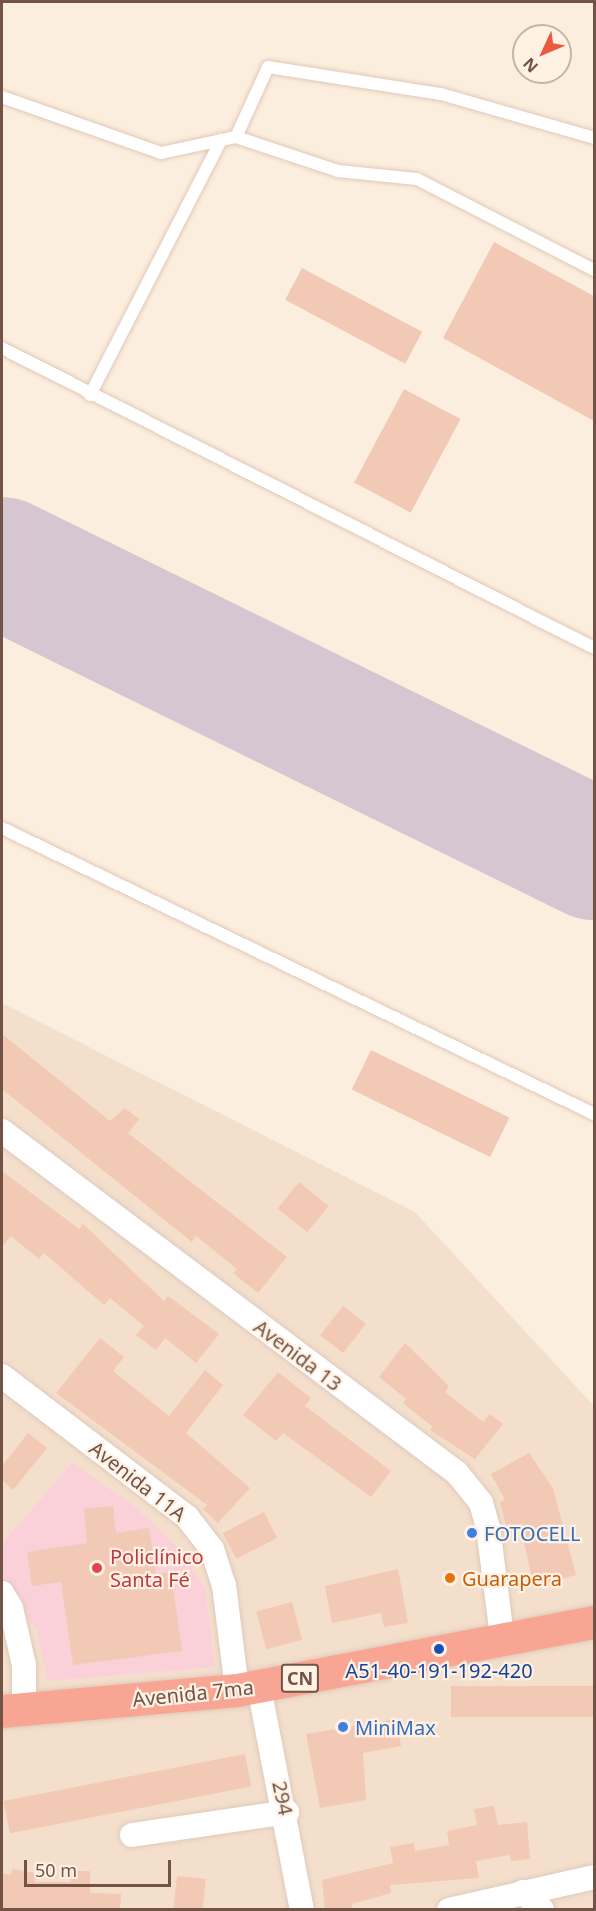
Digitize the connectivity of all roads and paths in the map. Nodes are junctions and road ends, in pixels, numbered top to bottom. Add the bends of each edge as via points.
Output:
1 (2, 97) edge
2 (236, 137) junction
3 (594, 138) edge
4 (220, 140) junction
5 (594, 270) edge
6 (2, 348) edge
7 (90, 395) junction
8 (594, 648) edge
9 (2, 828) edge
10 (594, 1114) edge
11 (2, 1131) edge
12 (2, 1376) edge
13 (2, 1593) edge
14 (594, 1622) edge
15 (502, 1637) junction
16 (248, 1688) junction
17 (13, 1710) edge
18 (286, 1812) junction
19 (132, 1835) dead end
20 (594, 1877) edge
21 (523, 1892) junction
22 (303, 1910) edge
23 (449, 1910) edge
24 (542, 1910) edge

1 - 4 lane via 161,153
2 - 3 lane via 268,67 441,94
2 - 4 lane
2 - 5 lane via 338,171 417,178
4 - 7 lane
6 - 7 lane
7 - 8 lane
9 - 10 lane
11 - 15 street, Avenida 13 via 457,1473 481,1503 488,1527
12 - 16 street, Avenida 11A via 187,1517 200,1533 224,1585
13 - 17 street via 11,1608 24,1665
14 - 15 highway, Avenida 7ma / CN
15 - 16 highway, Avenida 7ma / CN
16 - 17 highway, Avenida 7ma / CN
16 - 18 street, 294
18 - 19 street
18 - 22 street, 294
20 - 21 street
21 - 23 street
21 - 24 street

